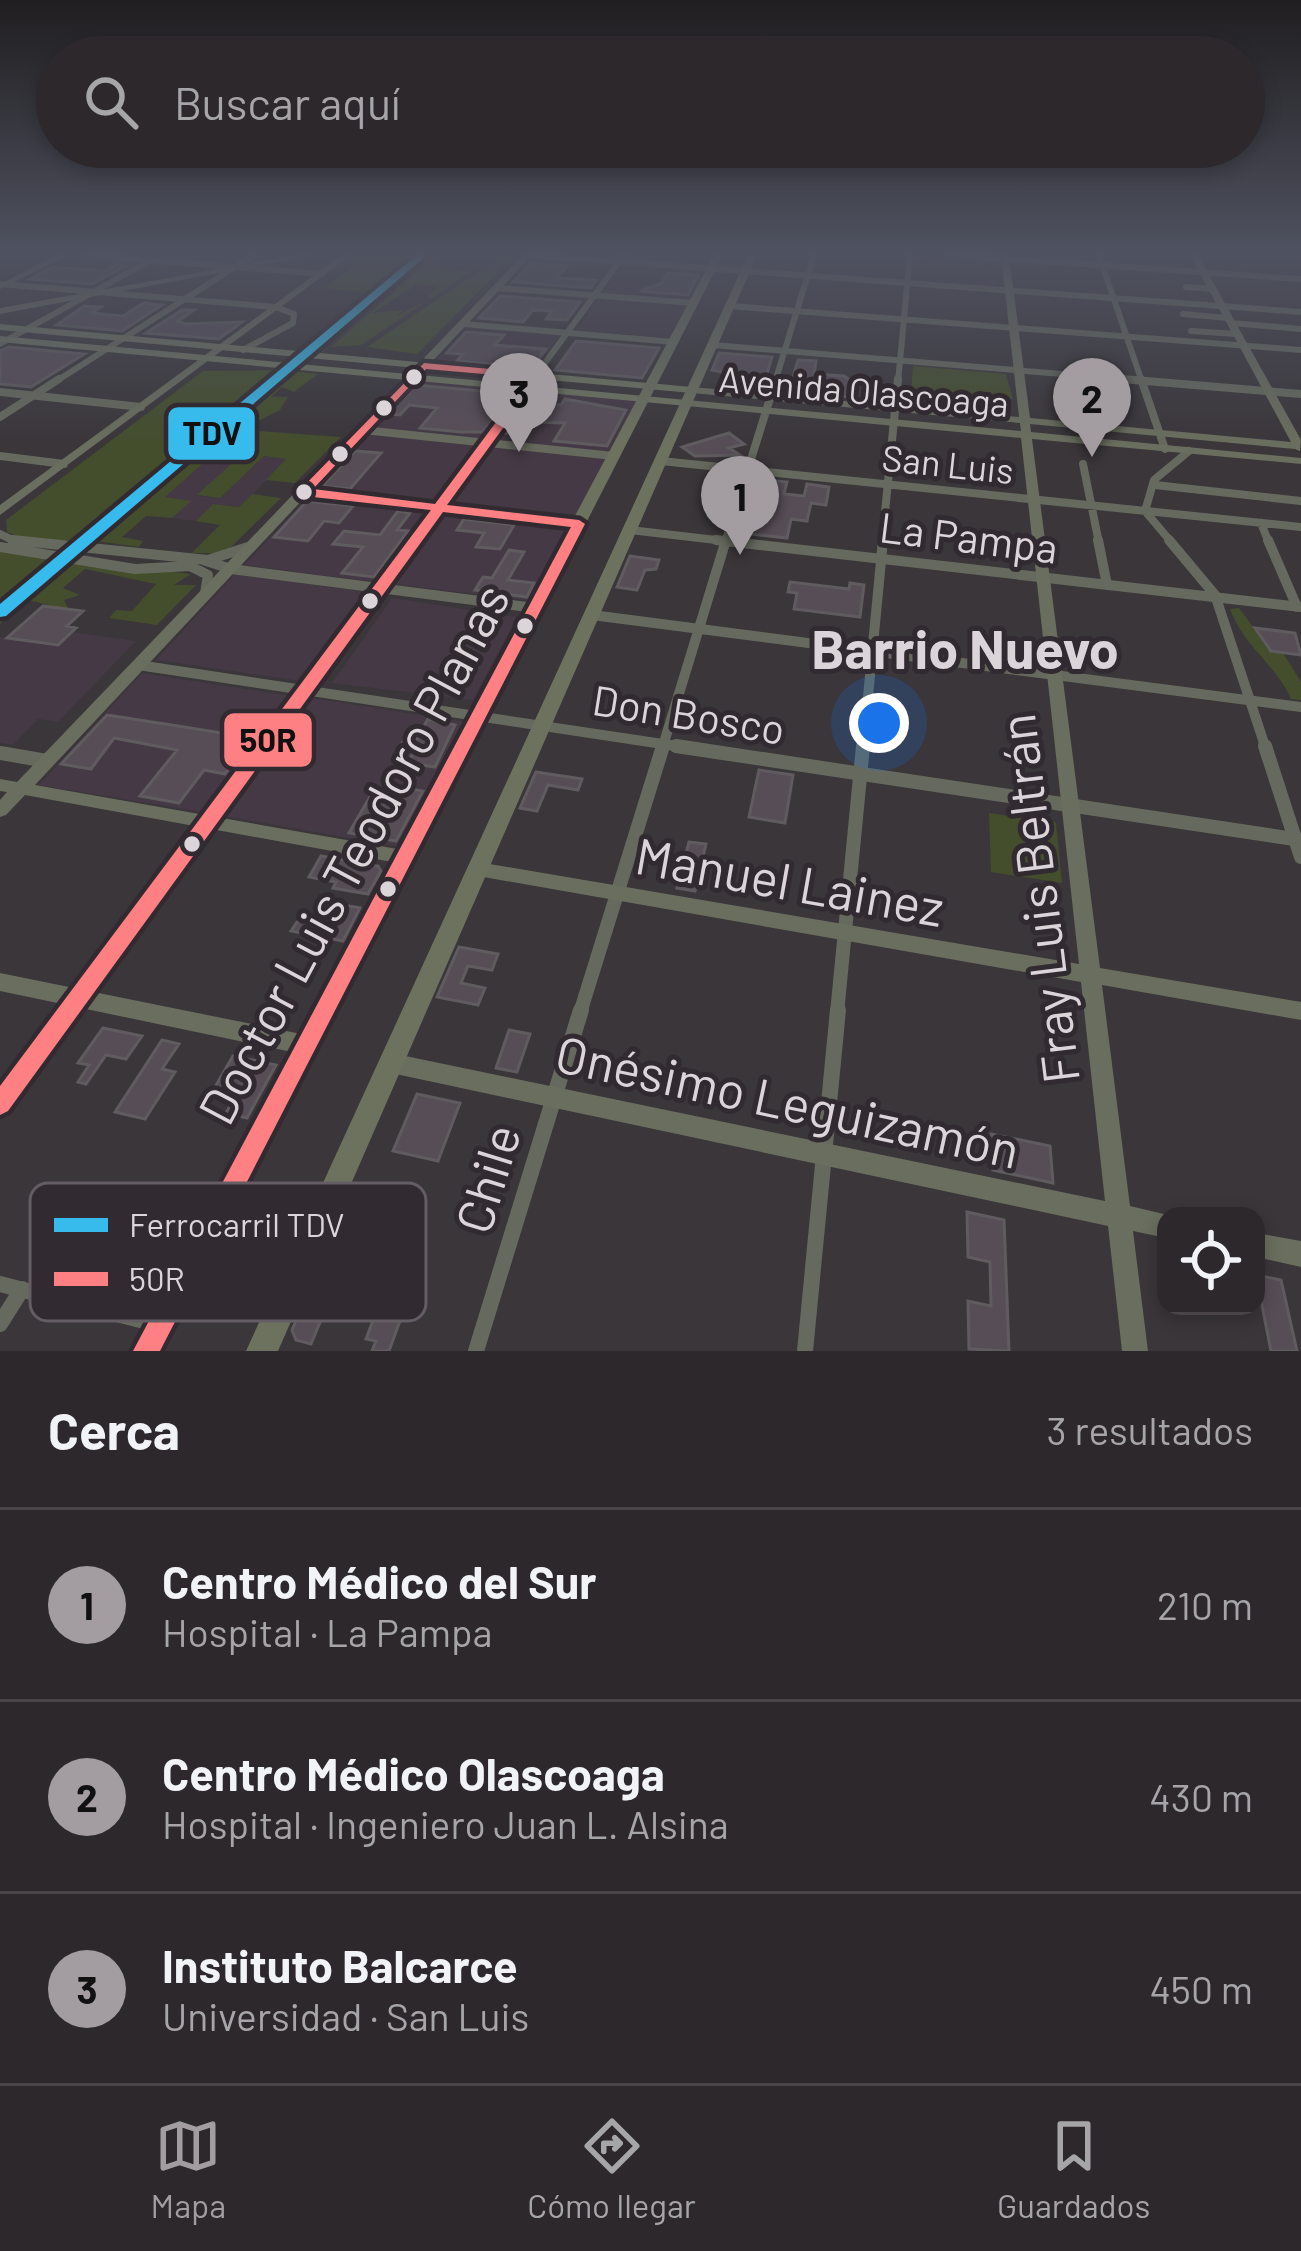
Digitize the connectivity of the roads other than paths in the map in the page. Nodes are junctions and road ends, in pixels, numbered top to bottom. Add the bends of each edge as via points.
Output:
1 (47, 318) edge
2 (156, 318) edge
3 (262, 318) edge
4 (293, 318) edge
5 (469, 318) edge
6 (579, 318) edge
7 (686, 318) edge
8 (725, 318) edge
9 (795, 318) edge
10 (891, 318) edge
11 (1013, 318) edge
12 (1120, 318) edge
13 (1215, 318) edge
14 (904, 319) junction
15 (1230, 320) junction
16 (463, 324) junction
17 (0, 327) edge
18 (1014, 328) junction
19 (1287, 328) junction
20 (27, 329) junction
21 (1301, 329) edge
22 (1191, 331) dead end
23 (568, 333) junction
24 (1238, 334) junction
25 (1126, 337) junction
26 (124, 338) junction
27 (3, 341) edge
28 (674, 342) junction
29 (713, 345) junction
30 (1244, 346) junction
31 (221, 348) junction
32 (106, 349) junction
33 (243, 350) junction
34 (1301, 350) edge
35 (785, 351) junction
36 (206, 359) junction
37 (901, 361) junction
38 (424, 366) junction
39 (1020, 370) junction
40 (536, 376) junction
41 (412, 378) junction
42 (1142, 381) junction
43 (526, 389) junction
44 (0, 392) edge
45 (1269, 392) junction
46 (647, 393) junction
47 (1301, 394) edge
48 (34, 395) junction
49 (689, 397) junction
50 (771, 398) junction
51 (141, 406) junction
52 (767, 411) junction
53 (0, 416) edge
54 (896, 416) junction
55 (1027, 428) junction
56 (363, 430) junction
57 (1160, 433) junction
58 (487, 443) junction
59 (1165, 448) junction
60 (1300, 448) edge
61 (1189, 451) junction
62 (0, 456) edge
63 (614, 456) junction
64 (661, 461) junction
65 (1301, 461) edge
66 (64, 464) junction
67 (1083, 464) dead end
68 (749, 470) junction
69 (890, 484) junction
70 (1155, 485) junction
71 (304, 492) junction
72 (1035, 500) junction
73 (1301, 501) edge
74 (1091, 506) junction
75 (439, 508) junction
76 (0, 511) edge
77 (1145, 511) junction
78 (1261, 523) junction
79 (579, 524) junction
80 (1301, 527) edge
81 (630, 530) junction
82 (0, 535) edge
83 (727, 541) junction
84 (256, 542) junction
85 (0, 547) edge
86 (882, 559) junction
87 (203, 560) junction
88 (231, 569) junction
89 (1044, 578) junction
90 (1107, 585) junction
91 (380, 588) junction
92 (205, 595) junction
93 (1215, 598) junction
94 (1299, 607) edge
95 (535, 608) junction
96 (592, 615) junction
97 (700, 629) junction
98 (873, 652) junction
99 (138, 665) junction
100 (1056, 676) junction
101 (305, 689) junction
102 (1250, 701) junction
103 (1301, 707) edge
104 (478, 715) junction
105 (543, 724) junction
106 (664, 742) junction
107 (0, 753) edge
108 (47, 761) junction
109 (862, 772) junction
110 (0, 785) edge
111 (21, 789) junction
112 (1071, 804) junction
113 (0, 811) edge
114 (207, 823) junction
115 (1298, 839) edge
116 (403, 857) junction
117 (1301, 857) edge
118 (478, 869) junction
119 (618, 893) junction
120 (846, 932) junction
121 (1090, 975) junction
122 (0, 982) edge
123 (78, 998) junction
124 (1301, 1011) edge
125 (306, 1045) junction
126 (391, 1063) junction
127 (555, 1097) junction
128 (0, 1104) edge
129 (824, 1154) junction
130 (234, 1183) edge
131 (337, 1183) edge
132 (1119, 1216) junction
133 (1157, 1224) edge
134 (1265, 1247) edge
135 (1301, 1254) edge
136 (0, 1284) edge
137 (22, 1289) junction
138 (30, 1292) edge
139 (108, 1321) edge
140 (275, 1321) edge
141 (0, 1324) edge
142 (153, 1338) edge
143 (262, 1351) edge
144 (476, 1351) edge
145 (805, 1351) edge
146 (1135, 1351) edge

1 - 20 street
2 - 26 street
3 - 31 street
4 - 33 street
5 - 16 street
6 - 23 street
7 - 28 highway, Doctor Luis Teodoro Planas
8 - 29 highway
9 - 35 street, Chile
10 - 14 street
11 - 18 street, Fray Luis Beltrán
12 - 25 street
13 - 15 street
14 - 18 street
14 - 37 street
15 - 19 street
15 - 24 street
16 - 23 street
16 - 38 street
17 - 20 main road, Avenida Olascoaga
18 - 25 street
18 - 39 street, Fray Luis Beltrán
19 - 21 street
19 - 34 street
20 - 26 main road, Avenida Olascoaga
20 - 27 street
22 - 24 street
23 - 28 street
23 - 40 street
24 - 30 street
25 - 30 street
25 - 42 street
26 - 31 main road, Avenida Olascoaga
26 - 32 street
27 - 32 main road, Avenida Olascoaga
28 - 46 highway, Doctor Luis Teodoro Planas
29 - 35 street
29 - 49 highway
30 - 34 street
30 - 45 street
31 - 33 main road, Avenida Olascoaga
31 - 36 street
32 - 36 main road, Avenida Olascoaga
32 - 48 street
33 - 38 main road, Avenida Olascoaga
35 - 37 street
35 - 50 street, Chile
36 - 41 main road, Avenida Olascoaga
36 - 51 street
37 - 39 street
37 - 54 street
38 - 40 main road, Avenida Olascoaga
38 - 41 street
39 - 42 street
39 - 55 street, Fray Luis Beltrán
40 - 43 street
40 - 46 main road, Avenida Olascoaga
41 - 43 main road, Avenida Olascoaga
41 - 56 street
42 - 45 street
42 - 57 street
43 - 46 main road, Avenida Olascoaga
43 - 58 street
44 - 48 street
45 - 47 street
45 - 60 street
46 - 49 main road, Avenida Olascoaga
46 - 63 highway, Doctor Luis Teodoro Planas
48 - 51 street
48 - 53 street
49 - 50 street, Avenida Olascoaga
49 - 52 street, Avenida Olascoaga
49 - 64 highway
50 - 52 street, Chile
50 - 54 street, Avenida Olascoaga
51 - 66 street
52 - 54 street, Avenida Olascoaga
52 - 68 street, Chile
54 - 55 street, Avenida Olascoaga
54 - 69 street
55 - 57 street, Avenida Olascoaga
55 - 59 street, Avenida Olascoaga
55 - 72 street, Fray Luis Beltrán
56 - 58 street
56 - 71 street
57 - 59 street
57 - 60 street, Avenida Olascoaga
58 - 63 street
58 - 75 street
59 - 61 street, Avenida Olascoaga
61 - 65 street, Avenida Olascoaga
61 - 70 street
62 - 66 street
63 - 79 highway, Doctor Luis Teodoro Planas
64 - 68 street, San Luis
64 - 81 highway
66 - 76 street
67 - 74 street
68 - 69 street, San Luis
68 - 83 street, Chile
69 - 72 street, San Luis
69 - 86 street
70 - 73 street
70 - 77 street
71 - 75 street
71 - 84 street
72 - 74 street, San Luis
72 - 89 street, Fray Luis Beltrán
74 - 77 street, San Luis
74 - 90 street
75 - 79 street
75 - 91 street
77 - 78 street, San Luis
77 - 93 street
78 - 80 street, San Luis
78 - 94 street
79 - 95 highway, Doctor Luis Teodoro Planas
81 - 83 street, La Pampa
81 - 96 highway
82 - 87 street
83 - 86 street, La Pampa
83 - 97 street, Chile
84 - 87 street
84 - 88 street
85 - 92 street via 131,568 193,567 208,575
86 - 89 street, La Pampa
86 - 98 street
87 - 88 street
88 - 91 street
88 - 92 street
89 - 90 street, La Pampa
89 - 100 street, Fray Luis Beltrán
90 - 93 street, La Pampa
91 - 95 street
91 - 101 street
92 - 99 street
93 - 94 street, La Pampa
93 - 102 street
95 - 104 highway, Doctor Luis Teodoro Planas
96 - 97 street
96 - 105 highway
97 - 98 street
97 - 106 street, Chile
98 - 100 street
98 - 109 street
99 - 101 street, Don Bosco
99 - 108 street
100 - 102 street
100 - 112 street, Fray Luis Beltrán
101 - 104 street, Don Bosco
101 - 114 street
102 - 103 street
102 - 115 street
104 - 105 street, Don Bosco
104 - 116 highway, Doctor Luis Teodoro Planas
105 - 106 street, Don Bosco
105 - 118 highway
106 - 109 street, Don Bosco
106 - 119 street, Chile
107 - 108 street
108 - 111 street
109 - 112 street, Don Bosco
109 - 120 street
110 - 111 street
111 - 113 street
111 - 114 street
112 - 115 street, Don Bosco
112 - 121 street, Fray Luis Beltrán
114 - 116 street
114 - 123 street
115 - 117 street
116 - 125 highway, Doctor Luis Teodoro Planas
118 - 119 street, Manuel Lainez
118 - 126 highway
119 - 120 street, Manuel Lainez
119 - 127 street, Chile
120 - 121 street, Manuel Lainez
120 - 129 street
121 - 124 street, Manuel Lainez
121 - 132 street, Fray Luis Beltrán
122 - 123 street
123 - 125 street
123 - 128 street
125 - 130 highway, Doctor Luis Teodoro Planas
126 - 127 street, Onésimo Leguizamón
126 - 131 highway
127 - 129 street, Onésimo Leguizamón
127 - 144 street, Chile
129 - 132 street, Onésimo Leguizamón
129 - 145 street
132 - 133 street, Onésimo Leguizamón
132 - 146 street, Fray Luis Beltrán
134 - 135 street
136 - 137 street
137 - 138 street
137 - 141 street
139 - 142 street
140 - 143 highway

